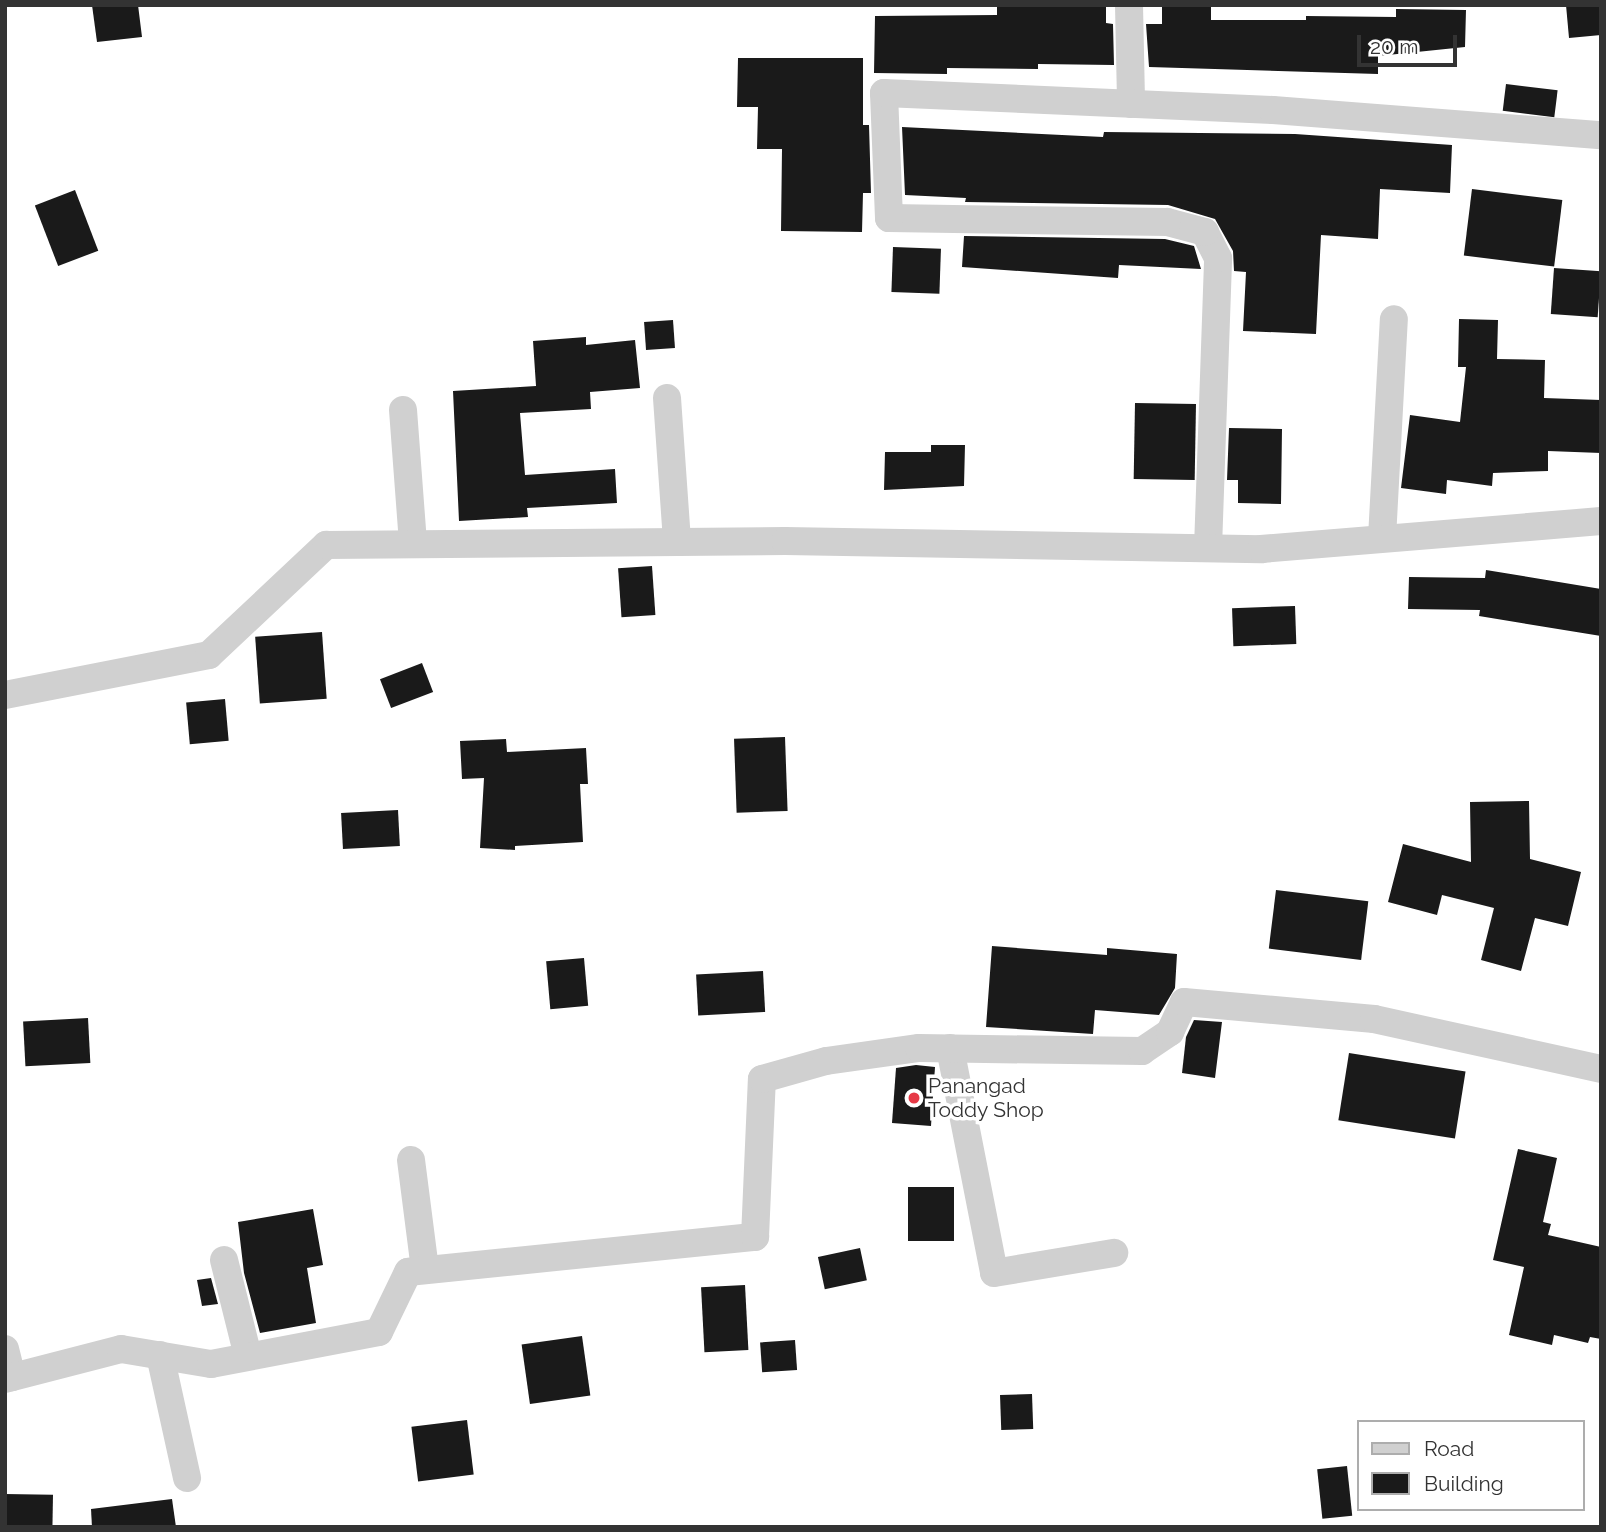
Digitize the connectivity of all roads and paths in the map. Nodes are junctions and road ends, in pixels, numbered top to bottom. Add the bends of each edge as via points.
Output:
1 (1129, 5) edge
2 (1131, 104) junction
3 (1601, 135) edge
4 (1394, 319) dead end
5 (667, 398) dead end
6 (403, 410) dead end
7 (1601, 521) edge
8 (1382, 538) junction
9 (677, 542) junction
10 (413, 544) junction
11 (1208, 548) junction
12 (5, 695) edge
13 (950, 1048) junction
14 (1601, 1069) edge
15 (411, 1160) dead end
16 (1114, 1253) dead end
17 (224, 1261) dead end
18 (425, 1270) junction
19 (5, 1349) edge
20 (160, 1355) junction
21 (248, 1356) junction
22 (9, 1378) edge
23 (187, 1478) dead end

1 - 2 street
2 - 3 street
2 - 11 street via 884,93 889,218 1167,222 1205,232 1218,258
4 - 8 street
5 - 9 street
6 - 10 street
7 - 8 street
8 - 11 street via 1261,549
9 - 10 street
9 - 11 street
10 - 12 street via 326,545 209,654
13 - 14 street via 1142,1051 1170,1032 1184,1002 1224,1003 1374,1018
13 - 16 street via 994,1273
13 - 18 street via 826,1061 761,1079 755,1237
15 - 18 street
17 - 21 street
18 - 21 street via 408,1272 379,1332
19 - 22 street
20 - 21 street via 211,1364
20 - 22 street via 121,1349
20 - 23 street

